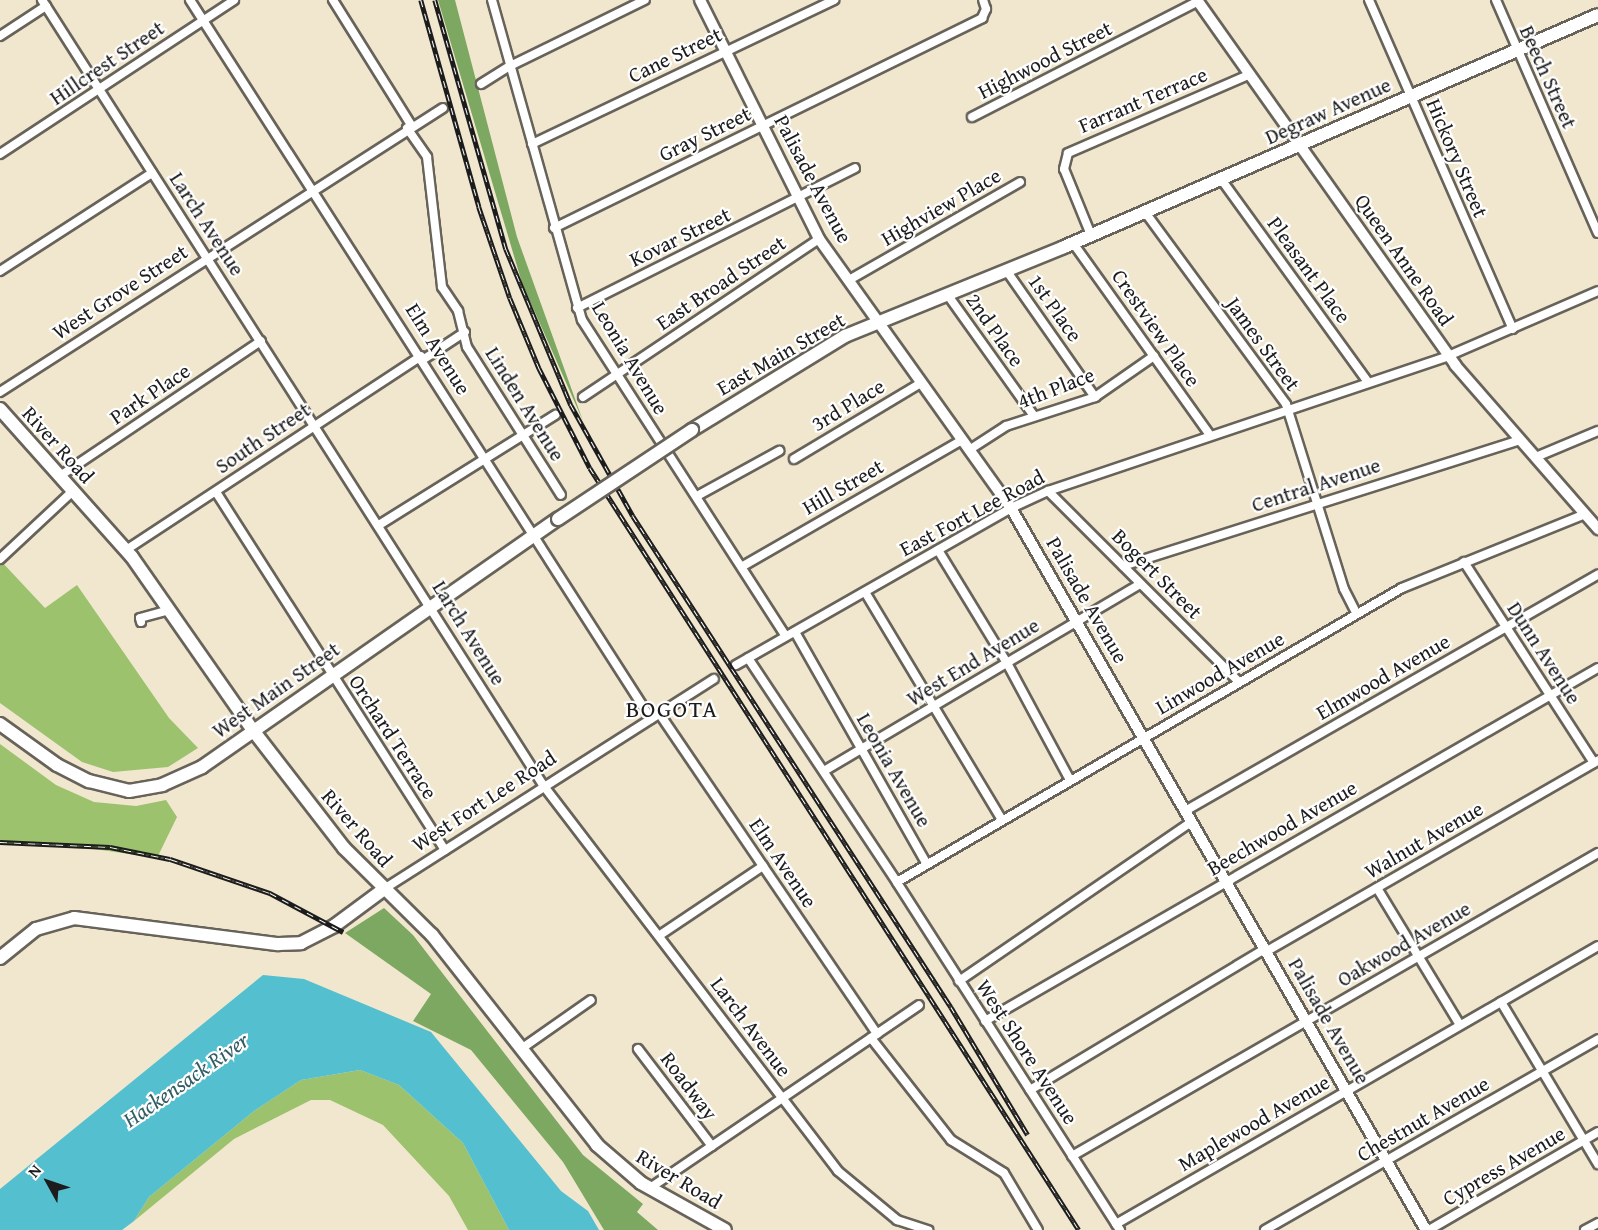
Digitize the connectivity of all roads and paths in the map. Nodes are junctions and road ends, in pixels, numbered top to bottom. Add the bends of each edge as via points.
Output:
1 (190, 0) edge
2 (234, 0) edge
3 (333, 0) edge
4 (492, 0) edge
5 (645, 0) edge
6 (700, 0) edge
7 (834, 0) edge
8 (984, 0) edge
9 (1369, 0) edge
10 (1496, 0) edge
11 (1197, 1) edge
12 (44, 3) edge
13 (1598, 15) edge
14 (202, 19) junction
15 (0, 36) edge
16 (724, 51) junction
17 (1516, 51) junction
18 (510, 66) junction
19 (1248, 75) junction
20 (482, 84) dead end
21 (100, 91) junction
22 (1411, 96) junction
23 (443, 108) dead end
24 (972, 117) dead end
25 (409, 126) junction
26 (762, 126) junction
27 (532, 144) junction
28 (1298, 147) junction
29 (0, 154) edge
30 (855, 168) dead end
31 (152, 173) junction
32 (1221, 179) junction
33 (1020, 182) dead end
34 (313, 188) junction
35 (798, 199) junction
36 (1145, 212) junction
37 (554, 228) junction
38 (1598, 233) edge
39 (1091, 235) junction
40 (819, 239) junction
41 (1073, 243) junction
42 (207, 257) junction
43 (1006, 270) junction
44 (0, 271) edge
45 (849, 280) junction
46 (1598, 291) edge
47 (947, 294) junction
48 (577, 308) junction
49 (879, 322) junction
50 (1513, 329) junction
51 (465, 332) junction
52 (261, 341) junction
53 (1154, 356) junction
54 (1448, 356) junction
55 (422, 358) junction
56 (616, 375) junction
57 (1368, 382) junction
58 (921, 383) junction
59 (0, 392) edge
60 (1095, 397) junction
61 (583, 398) dead end
62 (0, 409) edge
63 (1287, 410) junction
64 (555, 415) dead end
65 (1034, 416) junction
66 (314, 425) junction
67 (1598, 431) edge
68 (520, 434) junction
69 (1209, 434) junction
70 (962, 440) junction
71 (1521, 440) junction
72 (969, 450) junction
73 (780, 451) dead end
74 (485, 458) junction
75 (1536, 458) junction
76 (794, 459) dead end
77 (60, 476) junction
78 (73, 491) junction
79 (1048, 491) junction
80 (216, 492) junction
81 (561, 495) dead end
82 (697, 496) junction
83 (1316, 504) junction
84 (1011, 508) junction
85 (1586, 514) junction
86 (558, 519) joint
87 (379, 525) junction
88 (1598, 529) edge
89 (534, 535) junction
90 (126, 550) junction
91 (938, 550) junction
92 (0, 560) edge
93 (1464, 562) junction
94 (743, 566) junction
95 (1123, 566) junction
96 (1598, 574) edge
97 (1140, 584) junction
98 (866, 592) junction
99 (430, 606) junction
100 (169, 610) junction
101 (1357, 614) junction
102 (1077, 621) junction
103 (141, 622) dead end
104 (1506, 627) junction
105 (795, 632) junction
106 (786, 636) junction
107 (748, 658) junction
108 (1006, 663) junction
109 (736, 665) dead end
110 (1598, 668) edge
111 (331, 675) junction
112 (714, 680) dead end
113 (1239, 682) junction
114 (1550, 696) junction
115 (934, 706) junction
116 (655, 716) junction
117 (0, 724) edge
118 (252, 729) junction
119 (1143, 738) junction
120 (862, 749) junction
121 (1596, 762) edge
122 (824, 771) junction
123 (1070, 780) junction
124 (543, 785) junction
125 (1185, 811) junction
126 (1002, 820) junction
127 (1191, 822) junction
128 (445, 850) junction
129 (1598, 854) edge
130 (927, 864) junction
131 (763, 866) junction
132 (897, 882) junction
133 (1224, 882) junction
134 (1377, 888) junction
135 (384, 889) junction
136 (660, 935) junction
137 (1598, 945) edge
138 (1266, 950) junction
139 (1418, 956) junction
140 (0, 958) edge
141 (959, 981) junction
142 (591, 1000) dead end
143 (1501, 1002) junction
144 (919, 1005) dead end
145 (1307, 1020) junction
146 (985, 1021) junction
147 (1460, 1025) junction
148 (874, 1036) junction
149 (1598, 1039) edge
150 (638, 1048) dead end
151 (521, 1049) junction
152 (1543, 1071) junction
153 (1030, 1090) junction
154 (1347, 1090) junction
155 (782, 1098) junction
156 (1598, 1132) edge
157 (1585, 1140) junction
158 (712, 1146) junction
159 (1072, 1156) junction
160 (1387, 1161) junction
161 (1598, 1164) edge
162 (650, 1188) junction
163 (1598, 1222) edge
164 (1118, 1227) edge
165 (725, 1230) edge
166 (928, 1230) edge
167 (1038, 1230) edge
168 (1265, 1230) edge
169 (1427, 1230) edge
170 (1585, 1230) edge

1 - 14 street, Elm Avenue
2 - 14 street, Hillcrest Street
3 - 25 street, Linden Avenue
4 - 18 street, Leonia Avenue
5 - 18 street
6 - 16 street, Palisade Avenue
7 - 16 street, Cane Street
8 - 26 street, Gray Street via 982,18
9 - 22 street, Hickory Street
10 - 17 street, Beech Street
11 - 19 street, Queen Anne Road
11 - 24 street, Highwood Street
12 - 15 street
12 - 21 street, Larch Avenue
13 - 17 main road, Degraw Avenue
14 - 21 street, Hillcrest Street
14 - 34 street, Elm Avenue
16 - 26 street, Palisade Avenue
16 - 27 street, Cane Street
17 - 22 main road, Degraw Avenue
17 - 38 street, Beech Street
18 - 20 street
18 - 27 street, Leonia Avenue
19 - 28 street, Queen Anne Road
19 - 39 street, Farrant Terrace via 1068,153 1064,168
21 - 29 street, Hillcrest Street
21 - 31 street, Larch Avenue
22 - 28 main road, Degraw Avenue
22 - 50 street, Hickory Street
23 - 25 street, West Grove Street
25 - 34 street, West Grove Street
25 - 51 street, Linden Avenue via 427,157 442,287 458,311
26 - 35 street, Palisade Avenue
26 - 37 street, Gray Street
27 - 37 street, Leonia Avenue
28 - 32 main road, Degraw Avenue
28 - 54 street, Queen Anne Road
30 - 35 street, Kovar Street
31 - 42 street, Larch Avenue
31 - 44 street
32 - 36 main road, Degraw Avenue
32 - 57 street, Pleasant Place
33 - 45 street, Highview Place
34 - 42 street, West Grove Street
34 - 55 street, Elm Avenue
35 - 40 street, Palisade Avenue
35 - 48 street, Kovar Street
36 - 39 main road, Degraw Avenue
36 - 63 street, James Street
37 - 48 street, Leonia Avenue
39 - 41 main road, Degraw Avenue
40 - 45 street, Palisade Avenue
40 - 56 street, East Broad Street
41 - 43 main road, East Main Street
41 - 53 street, Crestview Place
42 - 52 street, Larch Avenue
42 - 59 street, West Grove Street
43 - 47 main road, East Main Street
43 - 60 street, 1st Place
45 - 49 street, Palisade Avenue
46 - 50 street, East Fort Lee Road
47 - 49 main road, East Main Street
47 - 65 street, 2nd Place
48 - 56 street, Leonia Avenue
49 - 58 street, Palisade Avenue
49 - 86 main road, East Main Street, bridge via 821,349
50 - 54 street, East Fort Lee Road
51 - 55 street, South Street
51 - 68 street, Linden Avenue via 467,347
52 - 66 street, Larch Avenue
52 - 77 street, Park Place
53 - 60 street, 4th Place
53 - 69 street, Crestview Place
54 - 57 street, East Fort Lee Road
54 - 71 street, Queen Anne Road
55 - 66 street, South Street
55 - 74 street, Elm Avenue
56 - 61 street, East Broad Street
56 - 82 street, Leonia Avenue
57 - 63 street, East Fort Lee Road
58 - 70 street, Palisade Avenue
58 - 76 street, 3rd Place
60 - 65 street, 4th Place
62 - 77 main road, River Road
63 - 69 street, East Fort Lee Road
63 - 83 street, James Street
64 - 68 street
65 - 72 street, 4th Place via 1006,426
66 - 80 street, South Street
66 - 87 street, Larch Avenue
67 - 75 street
68 - 74 street
68 - 81 street, Linden Avenue
69 - 79 street, East Fort Lee Road
70 - 72 street, Palisade Avenue
70 - 94 street, Hill Street
71 - 75 street, Queen Anne Road
71 - 83 street, Central Avenue
72 - 84 street, Palisade Avenue
73 - 82 street
74 - 87 street
74 - 89 street, Elm Avenue
75 - 85 street, Queen Anne Road
77 - 78 main road, River Road
78 - 90 main road, River Road
78 - 92 street
79 - 84 street, East Fort Lee Road
79 - 95 street, Bogert Street
80 - 90 street, South Street
80 - 111 street, Orchard Terrace
82 - 94 street, Leonia Avenue
83 - 95 street, Central Avenue
83 - 101 street, James Street via 1344,589
84 - 91 street, East Fort Lee Road
84 - 102 street, Palisade Avenue
85 - 88 street, Queen Anne Road
85 - 93 street, Linwood Avenue
86 - 89 main road, West Main Street
87 - 99 street, Larch Avenue
89 - 99 main road, West Main Street
89 - 116 street, Elm Avenue
90 - 100 main road, River Road
91 - 98 street, East Fort Lee Road
91 - 108 street
93 - 101 street, Linwood Avenue via 1424,578
93 - 104 street, Dunn Avenue
94 - 106 street, Leonia Avenue
95 - 97 street, Bogert Street
96 - 104 street, Elmwood Avenue
97 - 102 street, West End Avenue
97 - 113 street, Bogert Street
98 - 105 street, East Fort Lee Road
98 - 115 street
99 - 111 main road, West Main Street
99 - 124 street, Larch Avenue
100 - 103 street via 140,618
100 - 118 main road, River Road
101 - 113 street, Linwood Avenue
102 - 108 street, West End Avenue
102 - 119 street, Palisade Avenue
104 - 114 street, Dunn Avenue
104 - 125 street, Elmwood Avenue
105 - 106 street, East Fort Lee Road
105 - 120 street, Leonia Avenue
106 - 107 street
107 - 109 street
107 - 122 street
108 - 115 street, West End Avenue
108 - 123 street
110 - 114 street, Beechwood Avenue
111 - 118 main road, West Main Street
111 - 128 street, Orchard Terrace
112 - 116 street, West Fort Lee Road
113 - 119 street, Linwood Avenue
114 - 121 street, Dunn Avenue
114 - 133 street, Beechwood Avenue
115 - 120 street, West End Avenue
115 - 126 street
116 - 124 street, West Fort Lee Road
116 - 131 street, Elm Avenue
117 - 118 main road, West Main Street via 72,774 129,791 180,778
118 - 135 main road, River Road via 344,848
119 - 123 street, Linwood Avenue
119 - 125 street, Palisade Avenue
120 - 122 street, West End Avenue
120 - 130 street, Leonia Avenue
121 - 134 street, Walnut Avenue
122 - 132 street
123 - 126 street, Linwood Avenue
124 - 128 street, West Fort Lee Road
124 - 136 street, Larch Avenue
125 - 127 street, Palisade Avenue
126 - 130 street, Linwood Avenue
127 - 133 street, Palisade Avenue
127 - 141 street
128 - 135 street, West Fort Lee Road
129 - 139 street, Oakwood Avenue
130 - 132 street, Linwood Avenue
131 - 136 street
131 - 148 street, Elm Avenue
132 - 141 street, West Shore Avenue
133 - 138 street, Palisade Avenue
133 - 146 street, Beechwood Avenue
134 - 138 street, Walnut Avenue
134 - 139 street
135 - 140 main road, West Fort Lee Road via 327,930 301,943 278,944 74,918 36,928
135 - 151 main road, River Road via 432,935
136 - 155 street, Larch Avenue
137 - 143 street, Maplewood Avenue
138 - 145 street, Palisade Avenue
138 - 153 street, Walnut Avenue
139 - 145 street, Oakwood Avenue
139 - 147 street
141 - 146 street, West Shore Avenue
142 - 151 street
143 - 147 street, Maplewood Avenue
143 - 152 street
144 - 148 street
145 - 154 street, Palisade Avenue
145 - 159 street, Oakwood Avenue
146 - 153 street, West Shore Avenue
147 - 154 street, Maplewood Avenue
148 - 155 street
148 - 167 street, Elm Avenue via 951,1140 1004,1173
149 - 152 street, Chestnut Avenue
150 - 158 street, Roadway
151 - 162 main road, River Road via 597,1145
152 - 157 street
152 - 160 street, Chestnut Avenue
153 - 159 street, West Shore Avenue
154 - 160 street, Palisade Avenue
154 - 164 street, Maplewood Avenue
155 - 158 street
155 - 166 street, Larch Avenue via 854,1187 897,1220
156 - 157 street, Cypress Avenue
157 - 161 street
157 - 169 street, Cypress Avenue
158 - 162 street
159 - 164 street, West Shore Avenue
160 - 168 street, Chestnut Avenue
160 - 169 street, Palisade Avenue
162 - 165 main road, River Road
163 - 170 street

